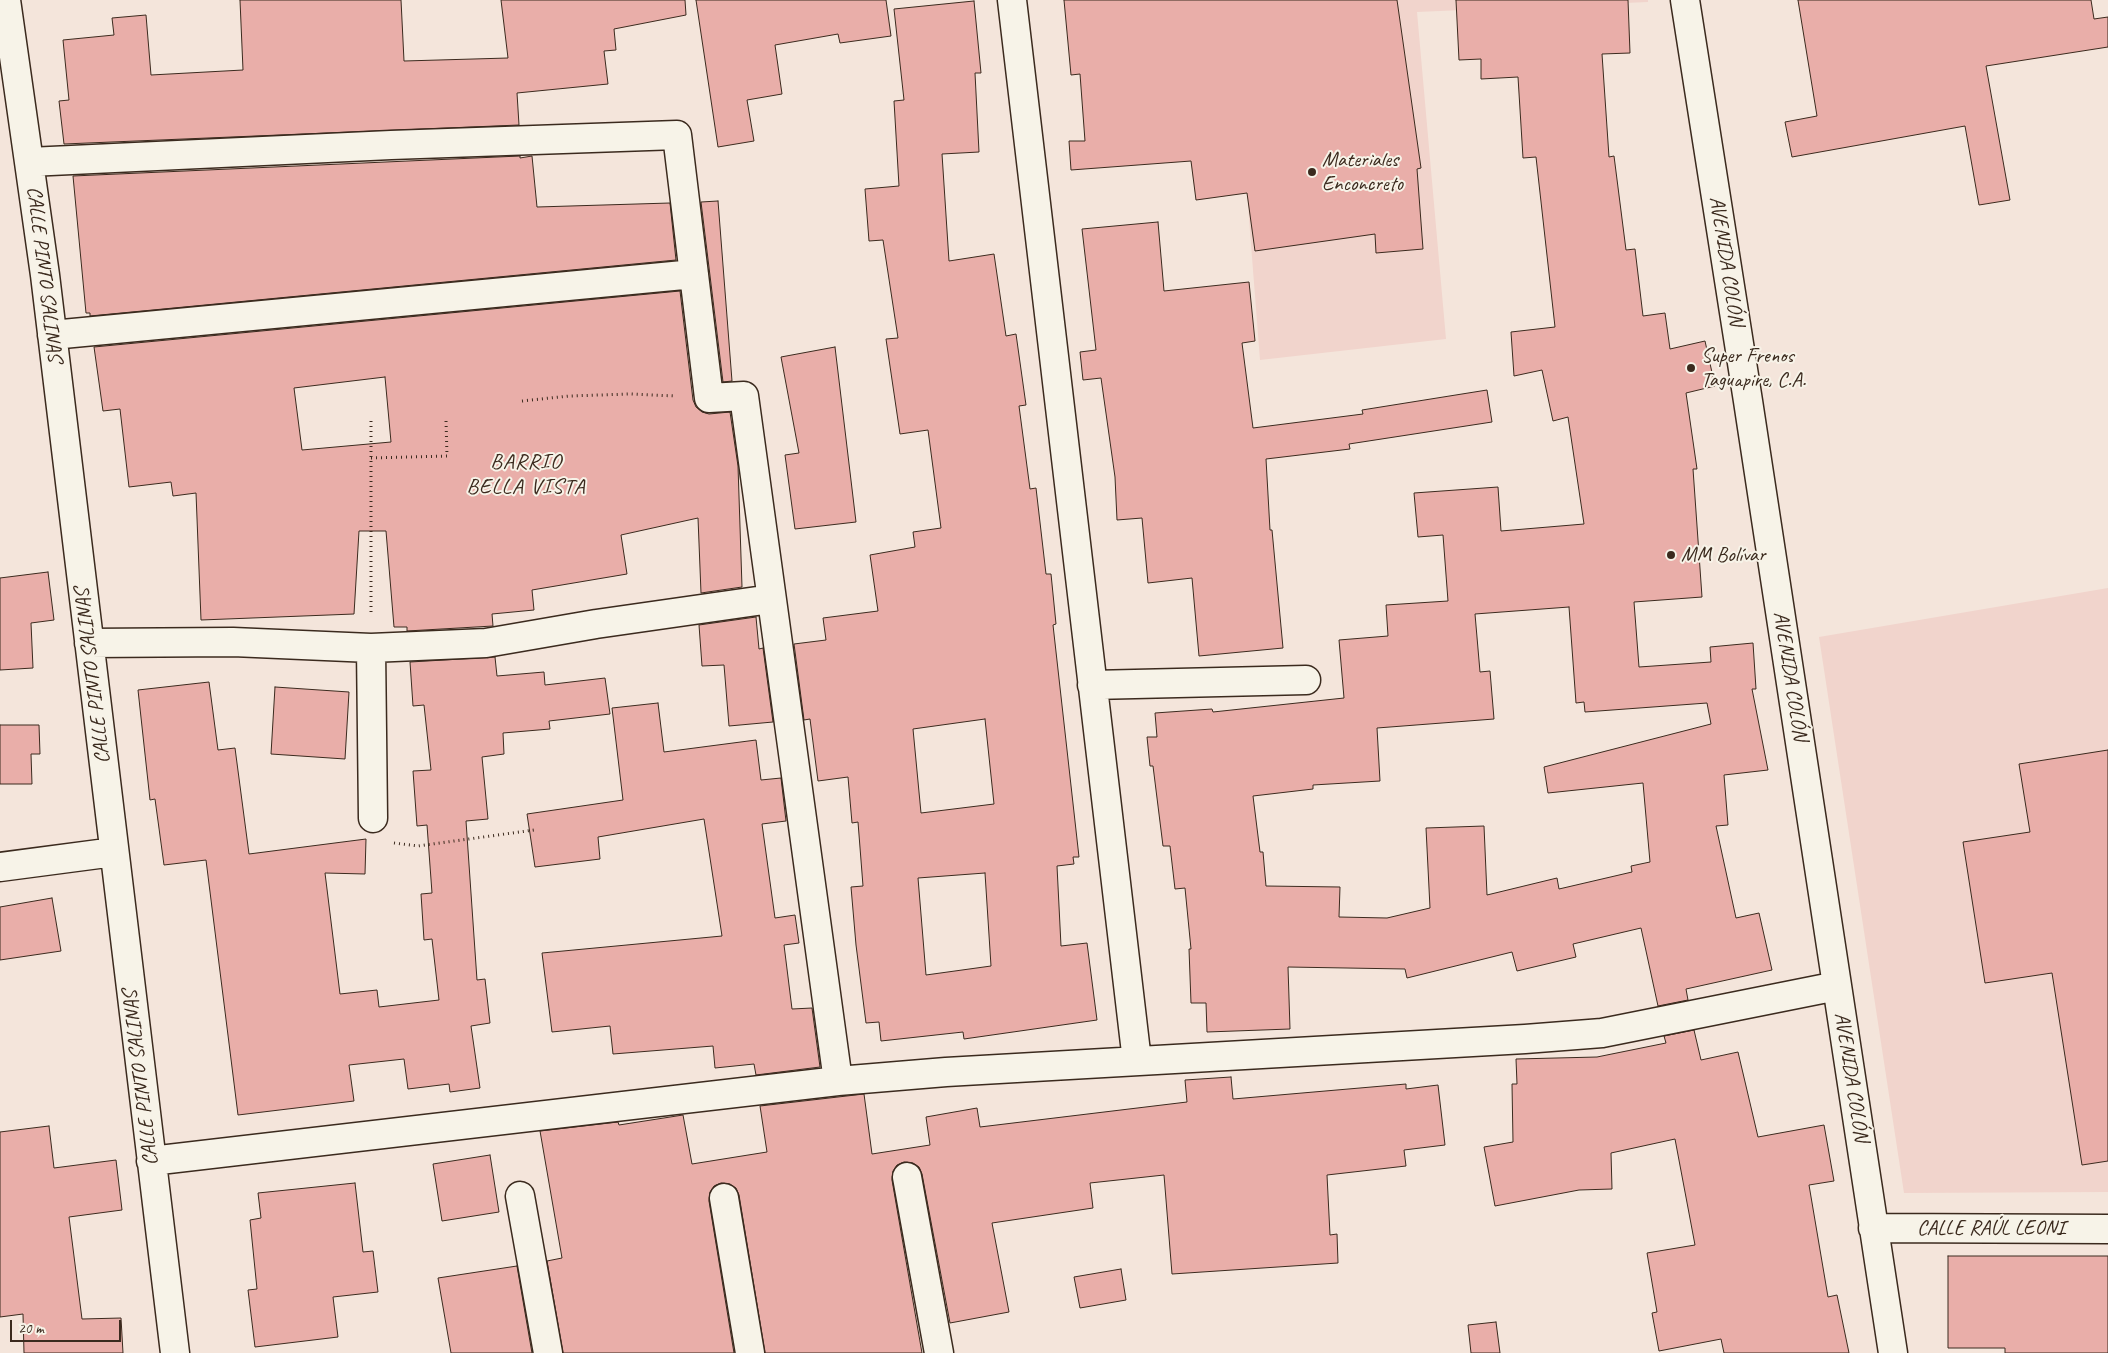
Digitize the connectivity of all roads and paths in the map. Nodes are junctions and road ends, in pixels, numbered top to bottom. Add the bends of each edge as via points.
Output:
1 (1012, 0) edge
2 (1685, 0) edge
3 (5, 16) edge
4 (29, 162) junction
5 (694, 274) junction
6 (52, 335) junction
7 (709, 398) junction
8 (522, 401) dead end
9 (446, 420) dead end
10 (371, 421) dead end
11 (371, 458) junction
12 (772, 599) junction
13 (89, 644) junction
14 (371, 648) junction
15 (1306, 680) dead end
16 (1092, 685) junction
17 (372, 818) joint
18 (534, 830) dead end
19 (114, 852) junction
20 (0, 867) edge
21 (1837, 986) junction
22 (1137, 1061) junction
23 (838, 1080) junction
24 (151, 1161) junction
25 (907, 1177) dead end
26 (520, 1196) dead end
27 (724, 1198) dead end
28 (1874, 1228) junction
29 (2108, 1229) edge
30 (175, 1353) edge
31 (548, 1353) edge
32 (750, 1353) edge
33 (939, 1353) edge
34 (1893, 1353) edge

1 - 16 street
2 - 21 street, AVENIDA COLÓN
3 - 4 street, CALLE PINTO SALINAS
4 - 5 street via 677,135
4 - 6 street, CALLE PINTO SALINAS
5 - 6 street
5 - 7 street
6 - 13 street, CALLE PINTO SALINAS
7 - 8 path via 630,394
7 - 12 street via 744,396
9 - 11 path via 447,456
10 - 11 path
11 - 14 path
12 - 14 street via 596,624 486,644
12 - 23 street
13 - 14 street via 233,642
13 - 19 street, CALLE PINTO SALINAS
14 - 17 street
15 - 16 street
16 - 22 street
17 - 18 path via 375,830 394,844 418,846
19 - 20 street
19 - 24 street, CALLE PINTO SALINAS
21 - 22 street via 1602,1033
21 - 28 street, AVENIDA COLÓN
22 - 23 street
23 - 24 street
24 - 30 street, CALLE PINTO SALINAS
25 - 33 street
26 - 31 street
27 - 32 street
28 - 29 street, CALLE RAÚL LEONI
28 - 34 street, AVENIDA COLÓN

